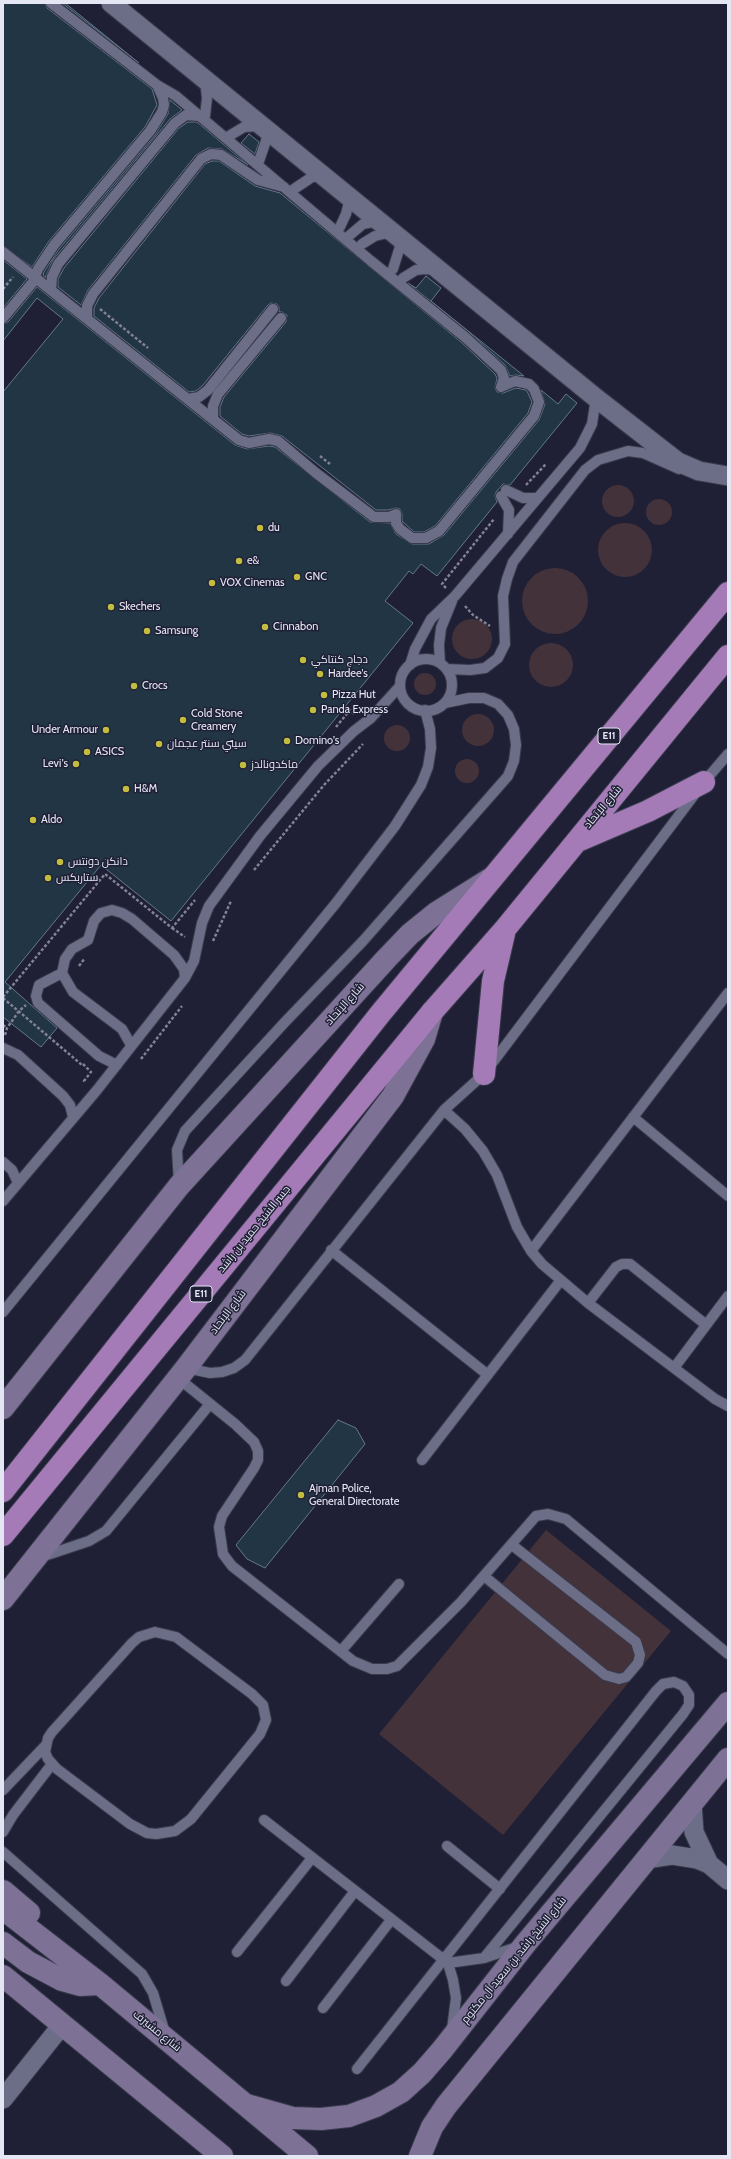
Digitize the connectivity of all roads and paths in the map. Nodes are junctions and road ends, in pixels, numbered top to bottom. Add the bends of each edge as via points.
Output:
1 (51, 3) edge
2 (111, 3) edge
3 (205, 80) junction
4 (157, 85) junction
5 (202, 116) junction
6 (265, 129) junction
7 (229, 136) dead end
8 (259, 161) dead end
9 (323, 176) junction
10 (284, 187) junction
11 (294, 189) dead end
12 (350, 198) junction
13 (340, 226) dead end
14 (391, 231) junction
15 (350, 235) dead end
16 (362, 244) dead end
17 (3, 252) edge
18 (393, 269) dead end
19 (440, 271) junction
20 (35, 278) junction
21 (403, 278) dead end
22 (51, 290) junction
23 (89, 300) junction
24 (273, 309) dead end
25 (3, 318) edge
26 (87, 318) junction
27 (281, 318) dead end
28 (153, 352) dead end
29 (596, 398) junction
30 (188, 399) junction
31 (213, 419) junction
32 (320, 456) dead end
33 (331, 465) dead end
34 (699, 471) junction
35 (728, 476) edge
36 (538, 498) junction
37 (508, 534) junction
38 (728, 593) edge
39 (455, 596) junction
40 (728, 656) edge
41 (410, 665) junction
42 (443, 666) junction
43 (400, 686) junction
44 (445, 702) junction
45 (425, 710) junction
46 (726, 758) edge
47 (704, 782) junction
48 (575, 842) junction
49 (490, 879) junction
50 (505, 929) junction
51 (62, 972) junction
52 (185, 978) junction
53 (728, 993) edge
54 (3, 998) edge
55 (432, 1012) junction
56 (3, 1025) edge
57 (7, 1028) dead end
58 (131, 1045) junction
59 (3, 1048) edge
60 (398, 1053) joint
61 (82, 1065) dead end
62 (118, 1065) junction
63 (484, 1074) junction
64 (444, 1110) junction
65 (73, 1117) junction
66 (633, 1117) junction
67 (3, 1162) edge
68 (18, 1183) junction
69 (179, 1186) junction
70 (728, 1196) edge
71 (3, 1200) edge
72 (331, 1250) junction
73 (531, 1251) junction
74 (560, 1280) junction
75 (728, 1296) edge
76 (588, 1303) junction
77 (3, 1312) edge
78 (706, 1324) junction
79 (674, 1368) junction
80 (182, 1373) junction
81 (488, 1375) junction
82 (715, 1399) junction
83 (210, 1404) junction
84 (728, 1406) edge
85 (3, 1408) edge
86 (728, 1413) edge
87 (422, 1460) dead end
88 (3, 1491) edge
89 (3, 1535) edge
90 (512, 1545) junction
91 (35, 1559) junction
92 (484, 1576) junction
93 (399, 1584) dead end
94 (3, 1599) edge
95 (341, 1651) junction
96 (728, 1654) edge
97 (728, 1703) edge
98 (46, 1745) junction
99 (728, 1759) edge
100 (52, 1764) junction
101 (3, 1790) edge
102 (692, 1803) junction
103 (264, 1820) dead end
104 (3, 1832) edge
105 (447, 1846) dead end
106 (3, 1852) edge
107 (312, 1858) junction
108 (646, 1859) junction
109 (709, 1864) junction
110 (728, 1880) edge
111 (500, 1889) junction
112 (3, 1891) edge
113 (355, 1891) junction
114 (3, 1909) edge
115 (391, 1920) junction
116 (3, 1943) edge
117 (526, 1943) junction
118 (237, 1952) dead end
119 (484, 1958) junction
120 (445, 1961) junction
121 (4, 1978) edge
122 (286, 1981) dead end
123 (100, 1984) junction
124 (323, 2008) dead end
125 (62, 2025) junction
126 (167, 2039) junction
127 (442, 2050) junction
128 (357, 2069) dead end
129 (3, 2099) edge
130 (247, 2105) junction
131 (222, 2156) edge
132 (308, 2156) edge
133 (420, 2156) edge

1 - 4 lane
2 - 3 street
3 - 5 lane via 207,98
3 - 6 street
4 - 5 lane
4 - 20 lane via 164,105 159,119 54,245
5 - 10 lane
5 - 22 lane via 186,115 175,123 58,264 52,277
6 - 7 lane via 244,127
6 - 8 lane
6 - 9 street
9 - 11 lane via 312,177
9 - 12 street
10 - 23 lane via 258,180 221,155 206,156 197,163
10 - 31 lane via 498,366 503,374 501,387 514,381 529,384 537,395 537,410 444,525 433,536 419,539 412,538 400,529 396,523 396,514 389,517 374,517 278,441 269,439 244,442
12 - 13 lane
12 - 14 street
14 - 15 lane via 362,224
14 - 16 lane via 374,236
14 - 18 lane
14 - 19 street
17 - 20 lane
19 - 21 lane via 416,270
19 - 29 street
20 - 22 lane
20 - 25 lane
22 - 26 lane
23 - 26 lane
23 - 28 path
24 - 30 lane via 208,390 199,397
26 - 30 lane
27 - 31 lane via 218,394 213,406
29 - 34 street via 678,462
29 - 36 lane via 592,424 580,448
30 - 31 lane
32 - 33 path
34 - 35 street
34 - 42 lane via 676,468 642,453 628,451 598,460 585,470 513,562 503,596 506,644 498,658 485,668 470,670
36 - 37 lane
36 - 37 lane via 522,498 504,493 509,510
37 - 39 lane
38 - 49 highway, شارع الإتحاد / E11
39 - 41 lane via 431,619 417,644
39 - 42 lane via 441,628 439,645
40 - 48 highway, شارع الإتحاد / E11
41 - 42 lane via 419,660 430,659
41 - 43 lane via 401,678
42 - 44 lane via 451,677 452,686
43 - 45 lane via 411,706
43 - 52 lane via 371,718 318,766 272,819 218,891 205,914 194,961
44 - 45 lane via 436,709
44 - 69 lane via 484,698 498,704 508,715 514,729 516,745 514,761 508,776 363,941 185,1131 177,1150
45 - 77 lane via 431,748 428,767 421,785 396,826
46 - 47 lane
47 - 48 highway via 648,811
47 - 63 lane
48 - 50 highway, شارع الإتحاد / E11
49 - 69 main road, شارع الإتحاد via 436,913 410,934
49 - 88 highway, شارع الإتحاد / E11 via 380,1014
50 - 55 highway, شارع الإتحاد / E11
50 - 63 highway via 493,982
51 - 52 lane via 65,959 72,950 88,940 94,921 102,913 112,910 132,919 174,955 184,969
51 - 58 lane via 73,992 122,1029
51 - 62 lane via 39,985 36,996 38,1003 99,1056
52 - 58 lane
53 - 66 lane
54 - 61 path
55 - 60 highway, شارع الإتحاد / E11
55 - 80 main road, شارع الإتحاد via 424,1040 393,1096
56 - 57 path
58 - 62 lane
59 - 65 lane via 18,1055 67,1100
60 - 89 highway, جسر الشيخ حميد بن راشد / E11
62 - 65 lane
63 - 64 lane
64 - 72 lane
64 - 73 lane via 483,1150 497,1175 517,1227
65 - 68 lane
66 - 70 lane
66 - 73 lane
67 - 68 lane via 12,1170
68 - 71 lane
69 - 85 main road, شارع الإتحاد
72 - 80 lane via 245,1360 234,1368 222,1372
72 - 81 lane
73 - 74 lane
74 - 76 lane
74 - 81 lane
75 - 78 lane
76 - 78 lane via 616,1267 630,1264
76 - 79 lane
78 - 79 lane
79 - 82 lane
80 - 83 lane
80 - 91 main road, شارع الإتحاد
81 - 87 lane
82 - 84 lane
82 - 86 lane
83 - 91 lane via 106,1531 89,1541
83 - 95 lane via 254,1442 258,1451 258,1460 254,1468 222,1516 219,1527 223,1554 232,1566
90 - 92 lane
90 - 92 lane via 636,1642 640,1655 638,1663 626,1678 605,1676
90 - 96 lane via 536,1516 548,1514 566,1519
91 - 94 main road, شارع الإتحاد
92 - 95 lane via 397,1666 387,1670 372,1669 353,1661
93 - 95 lane
97 - 117 main road, شارع الشيخ راشد بن سعيد آل مكتوم
98 - 100 lane via 48,1759
98 - 100 lane via 52,1732 132,1644 139,1637 155,1632 176,1636 255,1697 266,1712 266,1720 260,1734 191,1819 184,1826 166,1834 138,1829
98 - 101 lane
99 - 102 main road
100 - 104 lane via 12,1815
102 - 108 main road
102 - 109 street via 694,1832
103 - 107 lane
105 - 111 lane
106 - 126 lane via 142,1974 153,1993
107 - 113 lane
107 - 118 lane
108 - 109 street via 672,1855 697,1859
108 - 133 main road via 446,2106 432,2126
109 - 110 street
111 - 119 lane via 656,1692 664,1684 674,1682 683,1686 689,1695 689,1705
111 - 120 lane
112 - 123 main road via 71,1948
113 - 115 lane
113 - 122 lane
114 - 123 main road, شارع مشيرف
115 - 120 lane
115 - 124 lane
116 - 123 main road via 28,1962 62,1980 80,1985
117 - 119 lane
117 - 127 main road, شارع الشيخ راشد بن سعيد آل مكتوم
119 - 120 lane
120 - 127 lane via 453,1980 456,1998 450,2034
120 - 128 lane
121 - 125 main road
123 - 126 main road, شارع مشيرف
125 - 129 street
125 - 131 main road
126 - 130 main road, شارع مشيرف
127 - 130 main road, شارع الشيخ راشد بن سعيد آل مكتوم via 401,2092 376,2106 349,2116 293,2118
130 - 132 main road, شارع مشيرف

